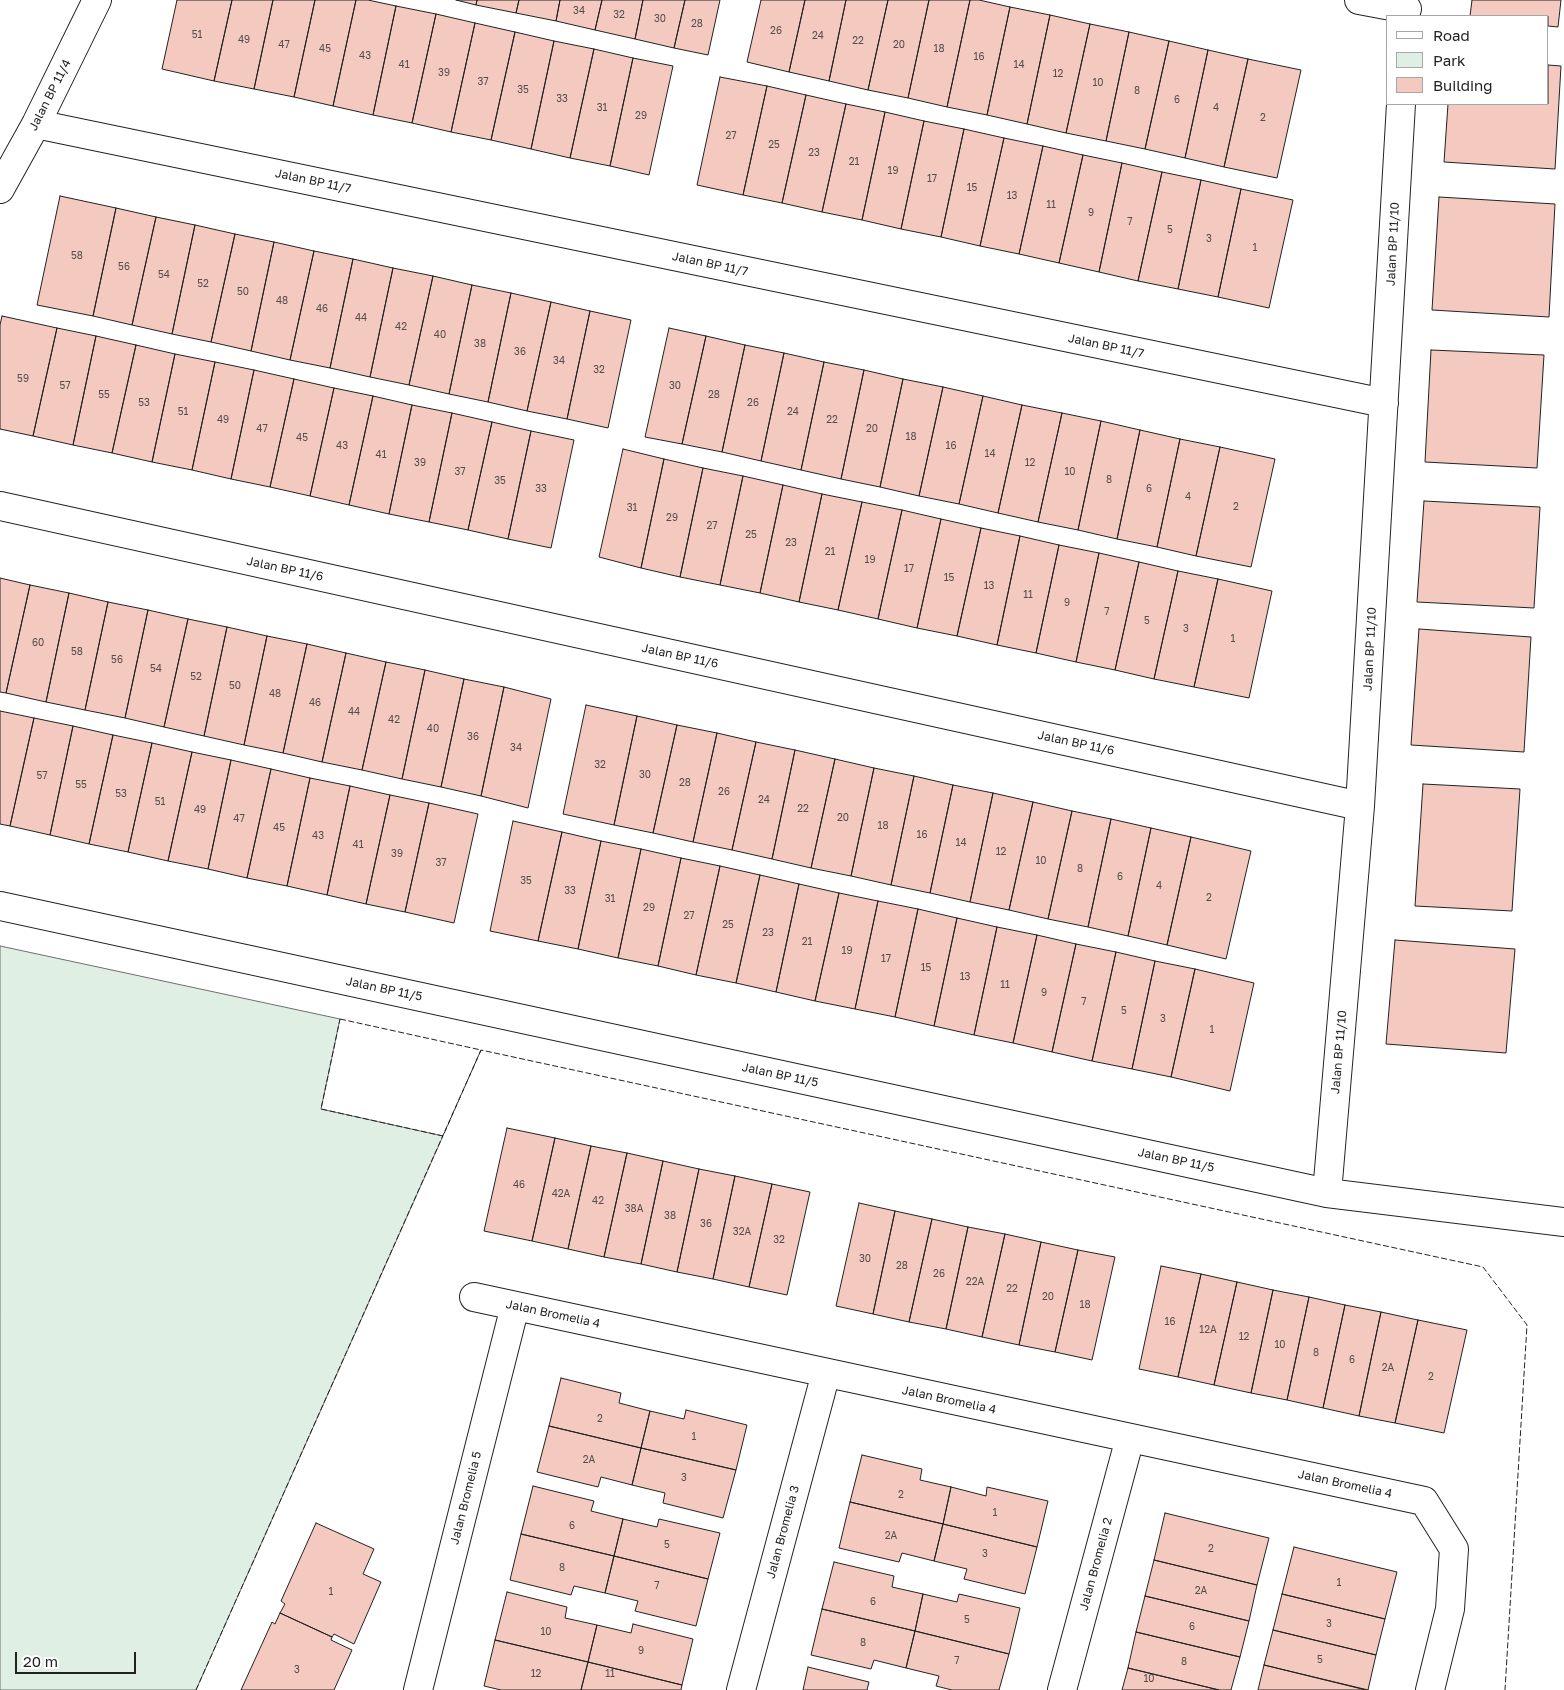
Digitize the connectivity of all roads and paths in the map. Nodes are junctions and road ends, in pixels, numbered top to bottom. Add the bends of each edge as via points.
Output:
1 (97, 0) edge
2 (1359, 0) edge
3 (1407, 8) edge
4 (1401, 105) edge
5 (36, 124) junction
6 (0, 189) edge
7 (1384, 404) junction
8 (0, 506) edge
9 (1360, 806) junction
10 (0, 906) edge
11 (1327, 1193) junction
12 (1564, 1222) edge
13 (474, 1297) dead end
14 (514, 1306) junction
15 (826, 1373) junction
16 (1130, 1438) junction
17 (418, 1690) edge
18 (741, 1690) edge
19 (1062, 1690) edge
20 (1430, 1690) edge

1 - 5 street, Jalan BP 11/4
2 - 3 street
4 - 7 street, Jalan BP 11/10
5 - 6 street, Jalan BP 11/4
5 - 7 street, Jalan BP 11/7
7 - 9 street, Jalan BP 11/10
8 - 9 street, Jalan BP 11/6
9 - 11 street, Jalan BP 11/10
10 - 11 street, Jalan BP 11/5
11 - 12 street, Jalan BP 11/5
13 - 14 street, Jalan Bromelia 4
14 - 15 street, Jalan Bromelia 4
14 - 17 street, Jalan Bromelia 5
15 - 16 street, Jalan Bromelia 4
15 - 18 street, Jalan Bromelia 3
16 - 19 street, Jalan Bromelia 2
16 - 20 street, Jalan Bromelia 4 via 1424,1501 1454,1549 1450,1609

